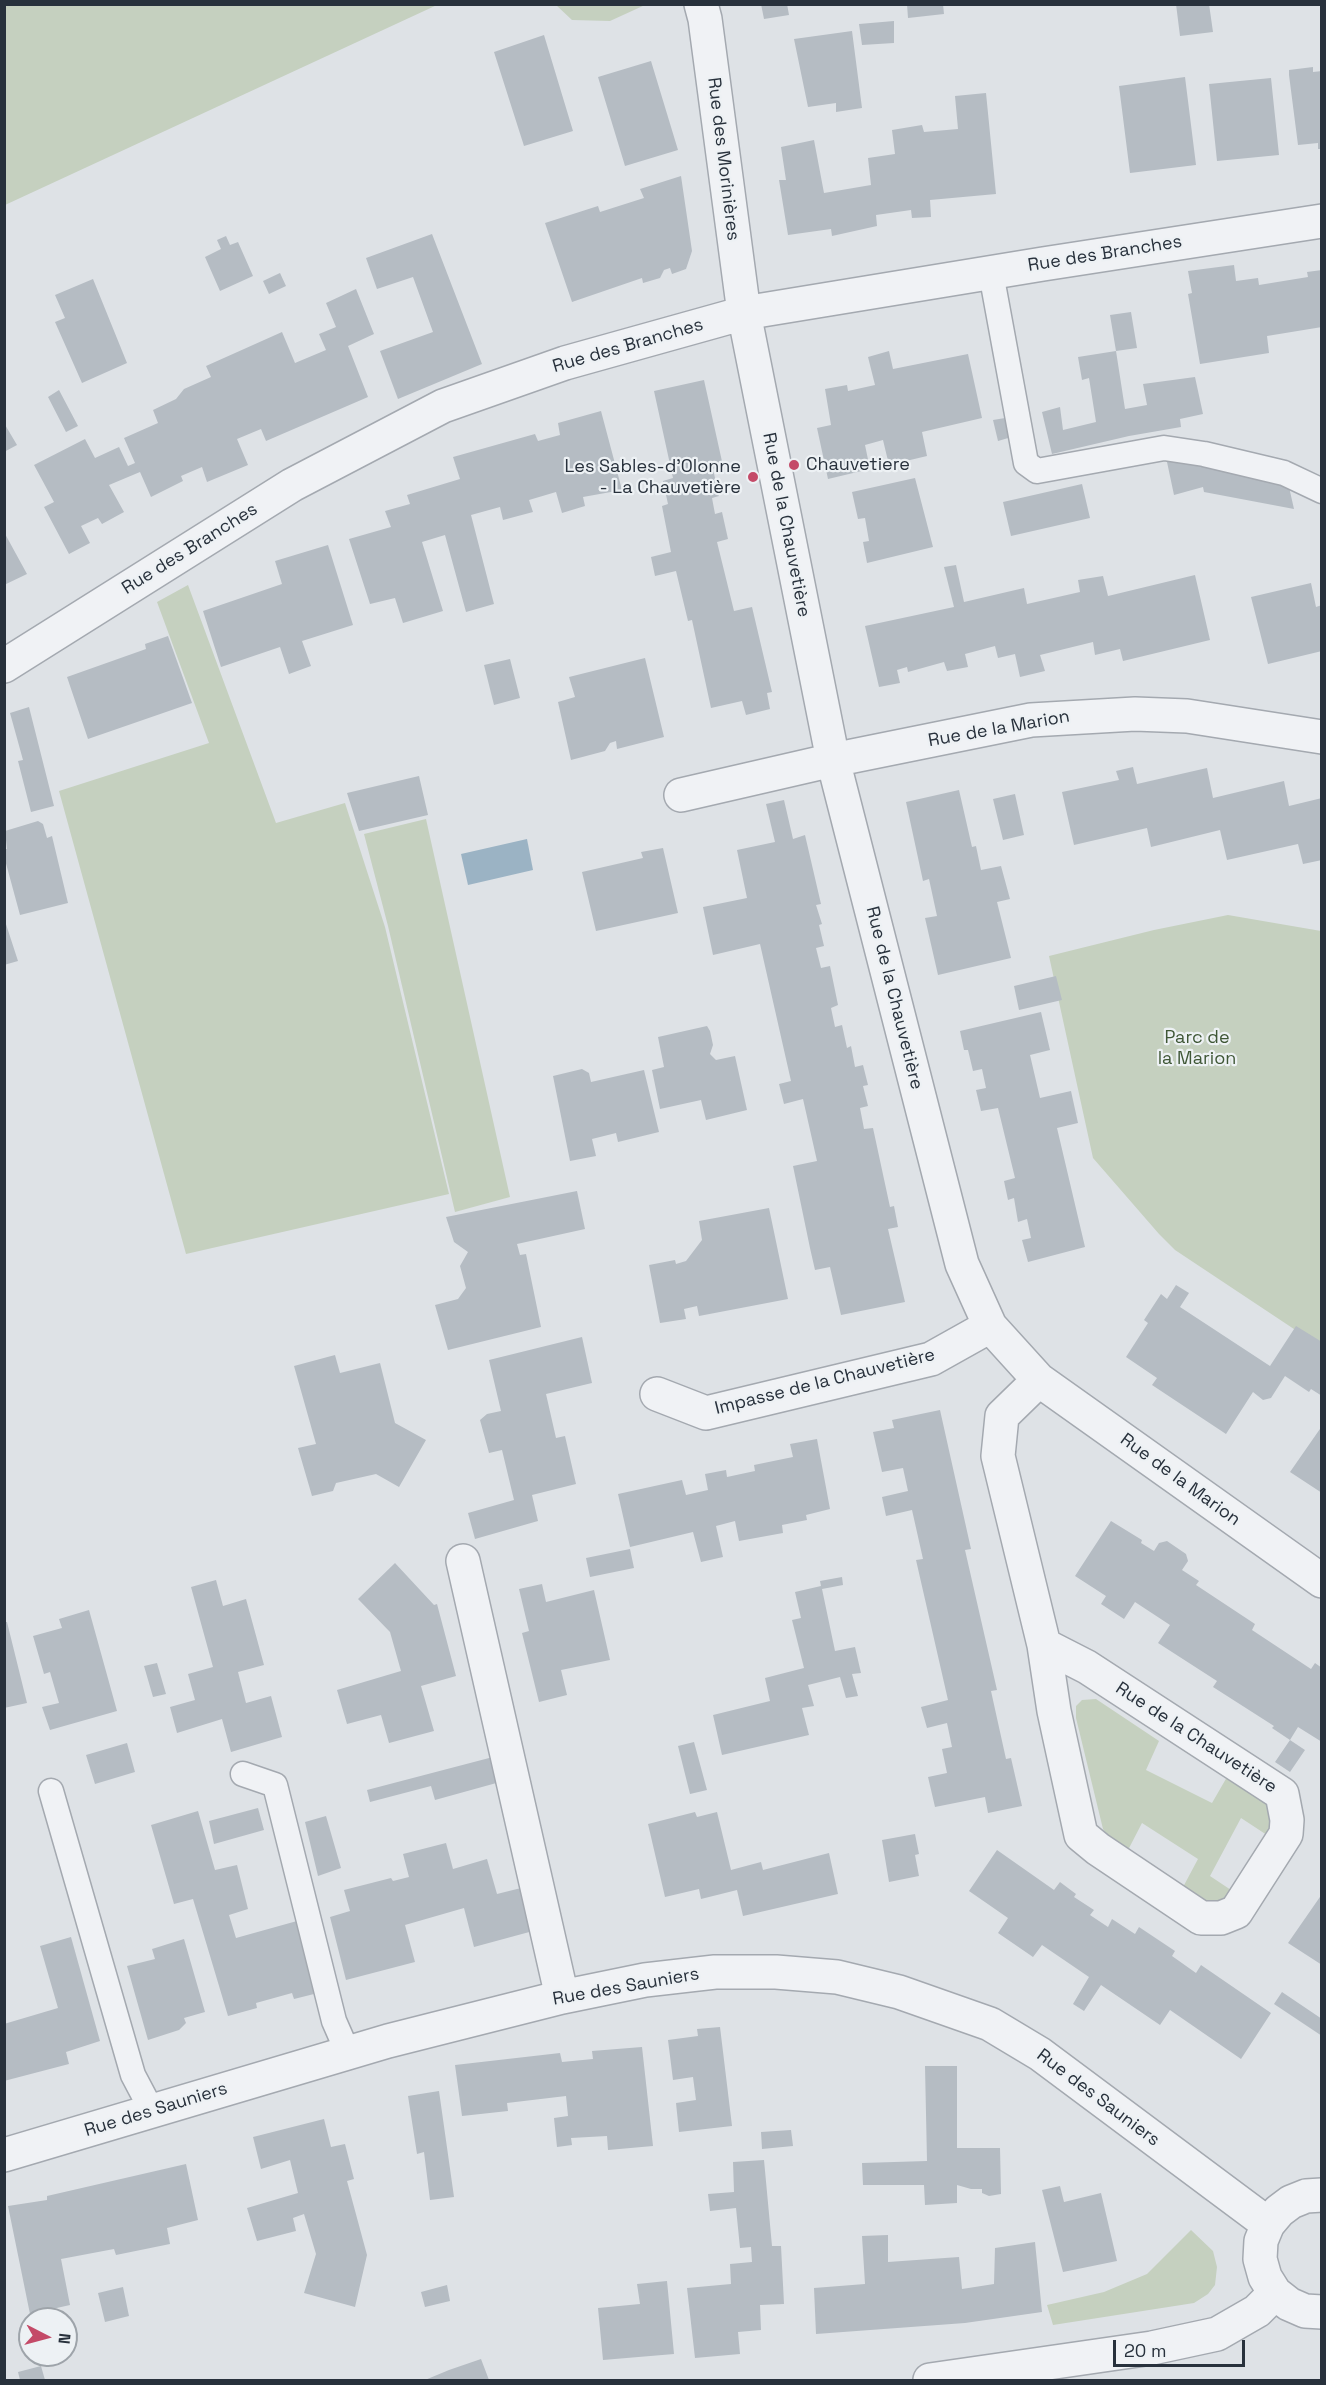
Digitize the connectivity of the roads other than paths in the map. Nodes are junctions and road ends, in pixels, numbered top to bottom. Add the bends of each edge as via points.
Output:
1 (701, 4) edge
2 (1322, 221) edge
3 (991, 273) junction
4 (744, 313) junction
5 (1322, 491) edge
6 (4, 666) edge
7 (1322, 737) edge
8 (833, 760) junction
9 (681, 795) dead end
10 (990, 1326) junction
11 (1039, 1380) junction
12 (657, 1394) dead end
13 (463, 1561) dead end
14 (1322, 1581) edge
15 (1044, 1645) junction
16 (243, 1774) dead end
17 (51, 1791) dead end
18 (562, 1997) junction
19 (348, 2053) junction
20 (152, 2111) junction
21 (4, 2155) edge
22 (1316, 2189) edge
23 (1268, 2224) junction
24 (1275, 2293) junction
25 (1322, 2312) edge
26 (930, 2380) edge

1 - 4 street, Rue des Morinières
2 - 3 street, Rue des Branches
3 - 4 street, Rue des Branches
3 - 5 lane via 1026,463 1037,471 1164,448 1284,473
4 - 6 street, Rue des Branches via 565,363 443,406 292,485
4 - 8 street, Rue de la Chauvetière
7 - 8 street, Rue de la Marion via 1187,716 1082,716 1031,720
8 - 9 street, Rue de la Marion
8 - 10 street, Rue de la Chauvetière via 962,1264
10 - 11 street, Rue de la Chauvetière
10 - 12 street, Impasse de la Chauvetière via 932,1359 706,1413
11 - 14 street, Rue de la Marion
11 - 15 street, Rue de la Chauvetière via 1002,1416 998,1456
13 - 18 street
15 - 15 street, Rue de la Chauvetière via 1087,1667 1282,1794 1286,1834 1236,1912 1221,1918 1201,1918 1081,1835
16 - 19 lane via 275,1785 334,2022
17 - 20 lane via 133,2075
18 - 19 street, Rue des Sauniers
18 - 23 street, Rue des Sauniers via 645,1980 715,1972 837,1977 899,1992 990,2024 1041,2054
19 - 20 street, Rue des Sauniers
20 - 21 street, Rue des Sauniers
22 - 23 street via 1291,2202
23 - 24 street via 1261,2241 1260,2259
24 - 25 street via 1305,2311
24 - 26 street via 1257,2311 1217,2334 1152,2348

